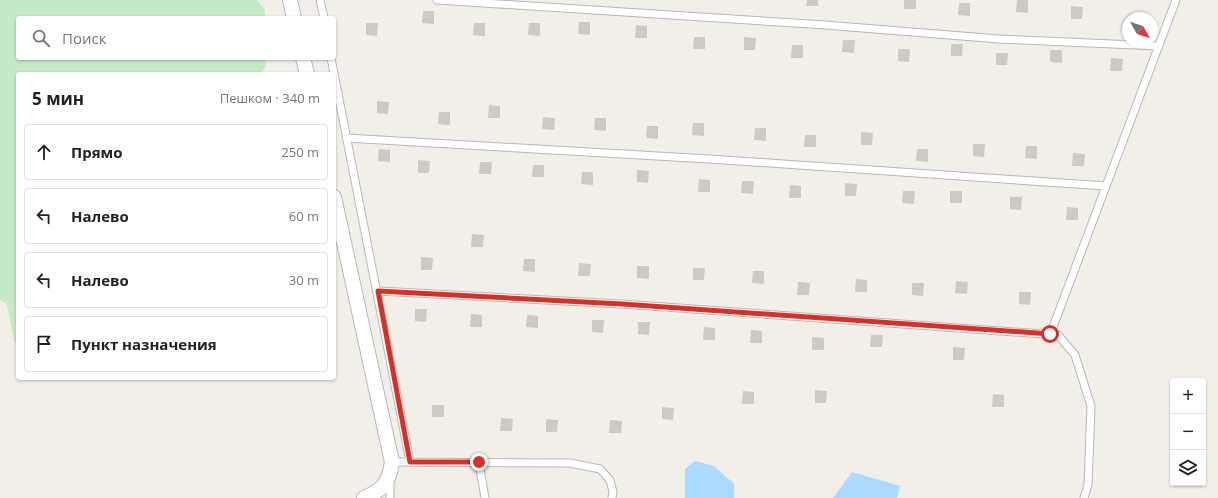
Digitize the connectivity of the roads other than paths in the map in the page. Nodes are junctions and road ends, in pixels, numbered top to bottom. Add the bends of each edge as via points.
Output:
1 (290, 0) edge
2 (320, 0) edge
3 (438, 0) edge
4 (1176, 0) edge
5 (294, 16) edge
6 (324, 16) edge
7 (1122, 44) edge
8 (1158, 46) edge
9 (1157, 48) edge
10 (304, 60) edge
11 (331, 60) edge
12 (306, 72) edge
13 (334, 72) edge
14 (336, 85) edge
15 (346, 138) junction
16 (1106, 186) junction
17 (336, 208) edge
18 (378, 291) junction
19 (1050, 334) junction
20 (410, 462) junction
21 (479, 462) junction
22 (391, 469) junction
23 (364, 498) edge
24 (390, 498) edge
25 (485, 498) edge
26 (612, 498) edge
27 (1084, 498) edge

1 - 5 street
2 - 6 lane
3 - 7 lane via 999,39
4 - 8 lane
9 - 16 lane
10 - 12 street
11 - 13 lane
14 - 15 lane
15 - 16 lane
15 - 18 lane
16 - 19 lane
17 - 22 street
18 - 19 lane via 622,304
18 - 20 lane
19 - 27 lane via 1058,335 1075,355 1091,406 1088,485
20 - 21 lane
20 - 22 lane
21 - 25 lane
21 - 26 lane via 570,463 600,469 610,480
22 - 23 street via 379,491
22 - 24 lane

